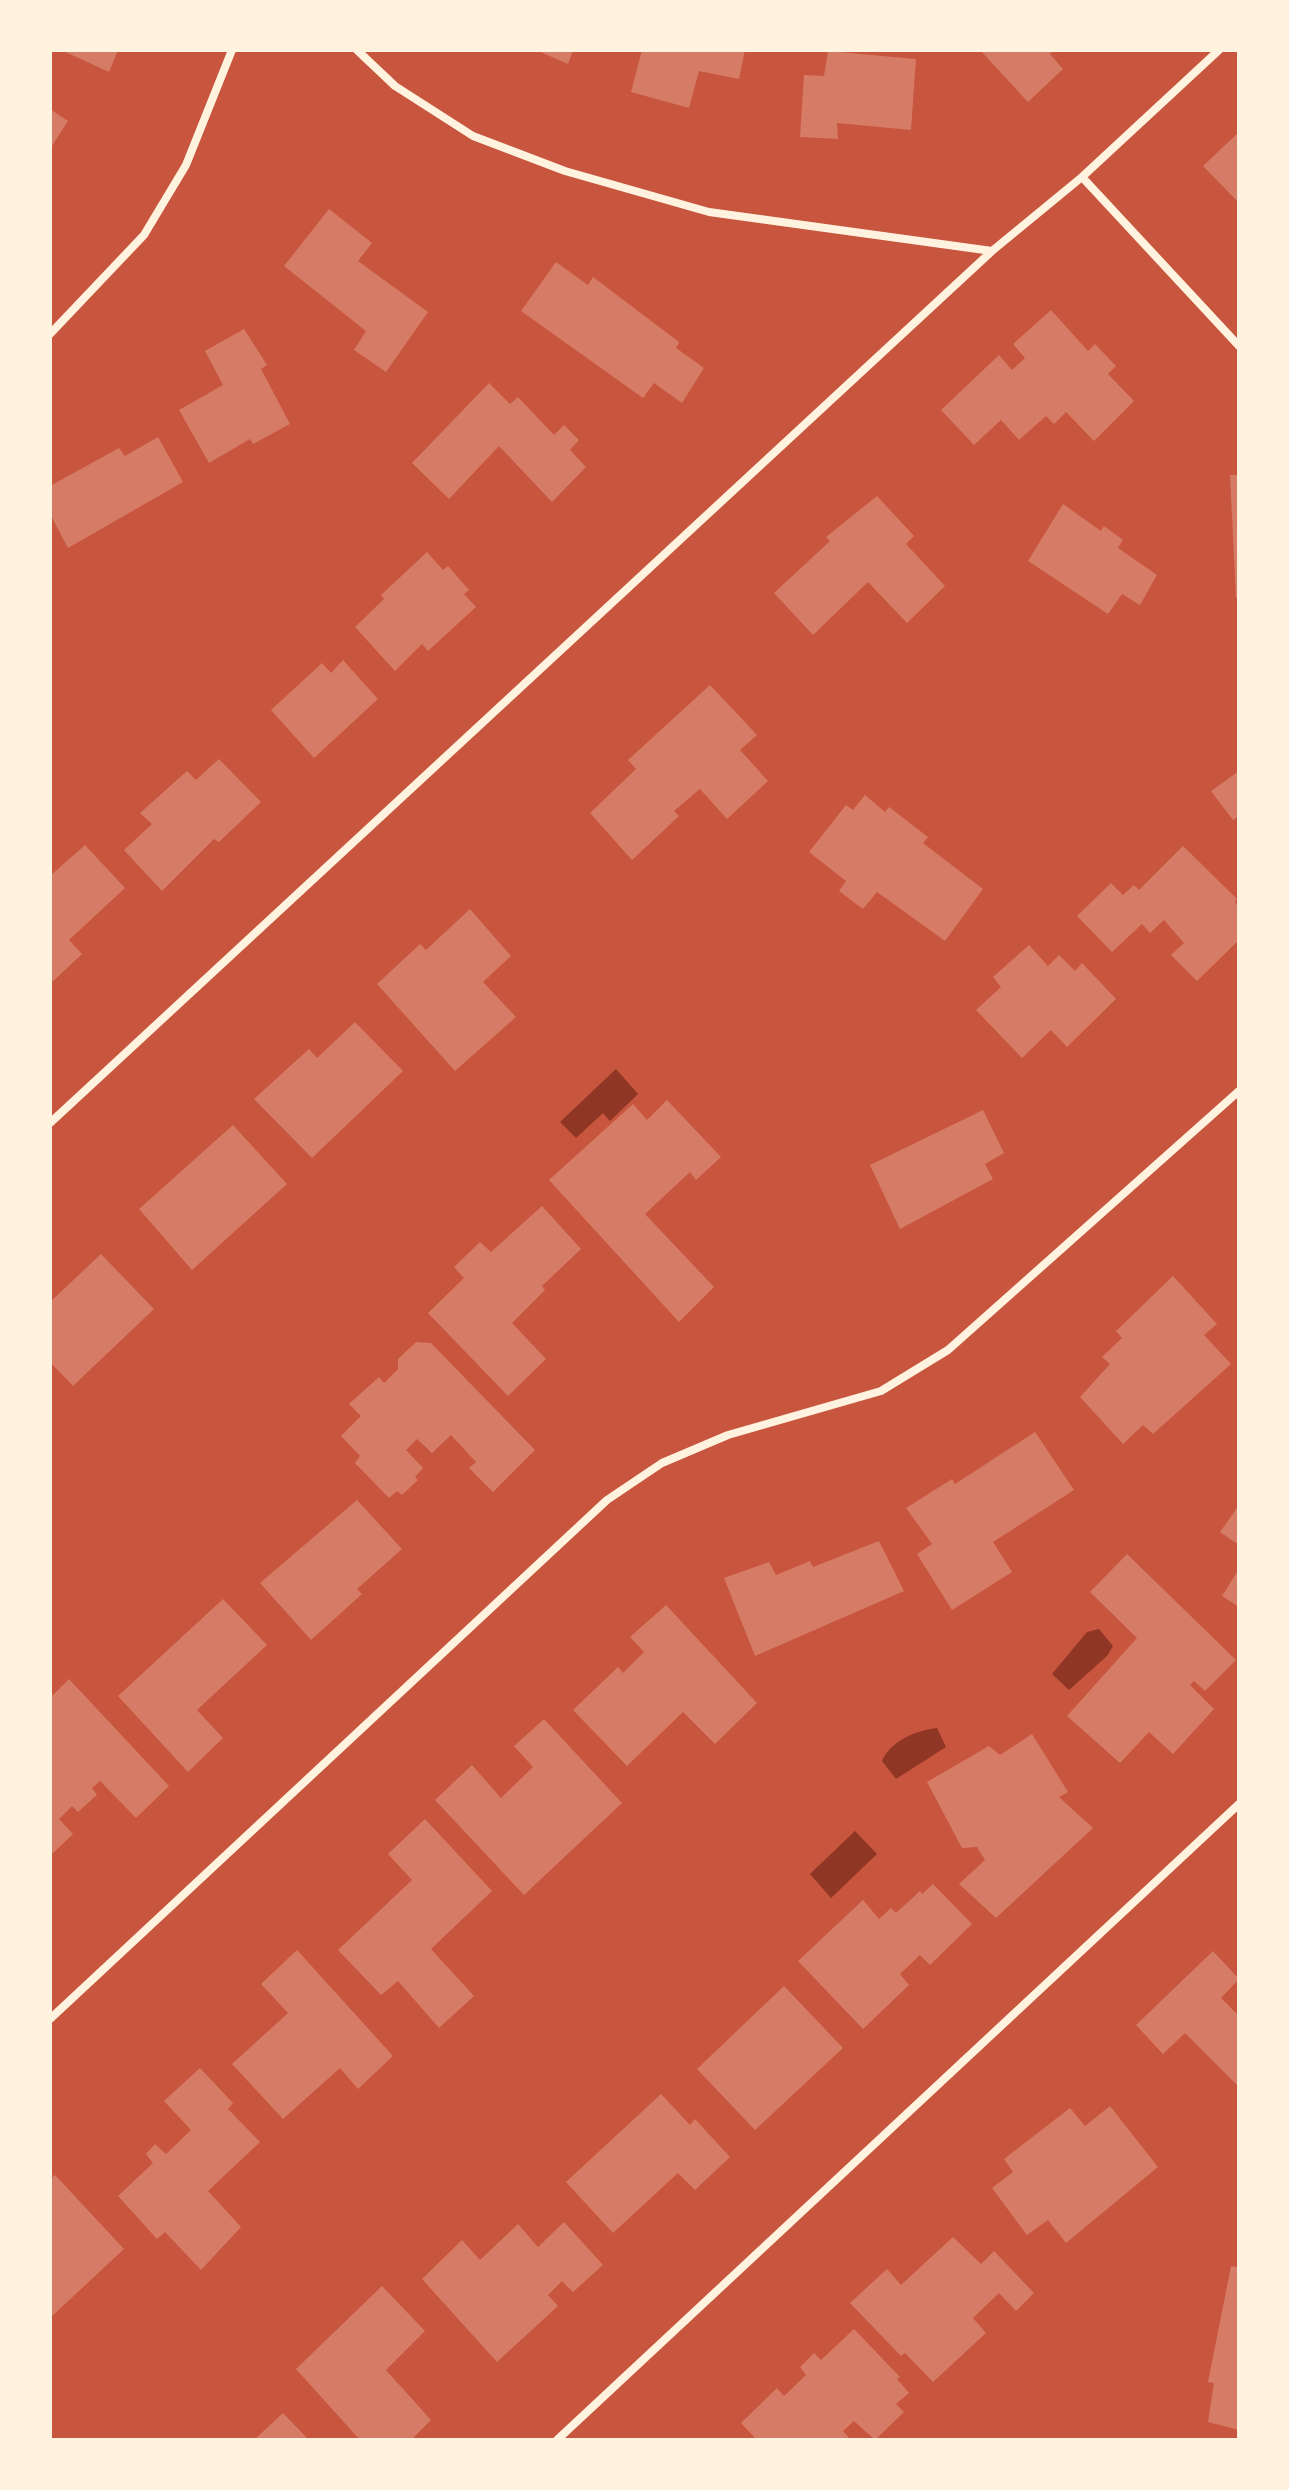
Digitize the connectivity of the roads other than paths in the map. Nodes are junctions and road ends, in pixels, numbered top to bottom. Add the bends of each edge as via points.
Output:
1 (232, 50) edge
2 (357, 50) edge
3 (1219, 50) edge
4 (1082, 177) junction
5 (992, 251) junction
6 (50, 334) edge
7 (1239, 346) edge
8 (1239, 1091) edge
9 (50, 1123) edge
10 (1239, 1804) edge
11 (50, 2019) edge
12 (557, 2440) edge

1 - 6 street via 186,165 144,235
2 - 5 street via 395,86 473,136 565,171 709,212
3 - 4 street
4 - 5 street
4 - 7 street
5 - 9 street
8 - 11 street via 948,1350 881,1391 728,1435 662,1463 607,1500
10 - 12 street

